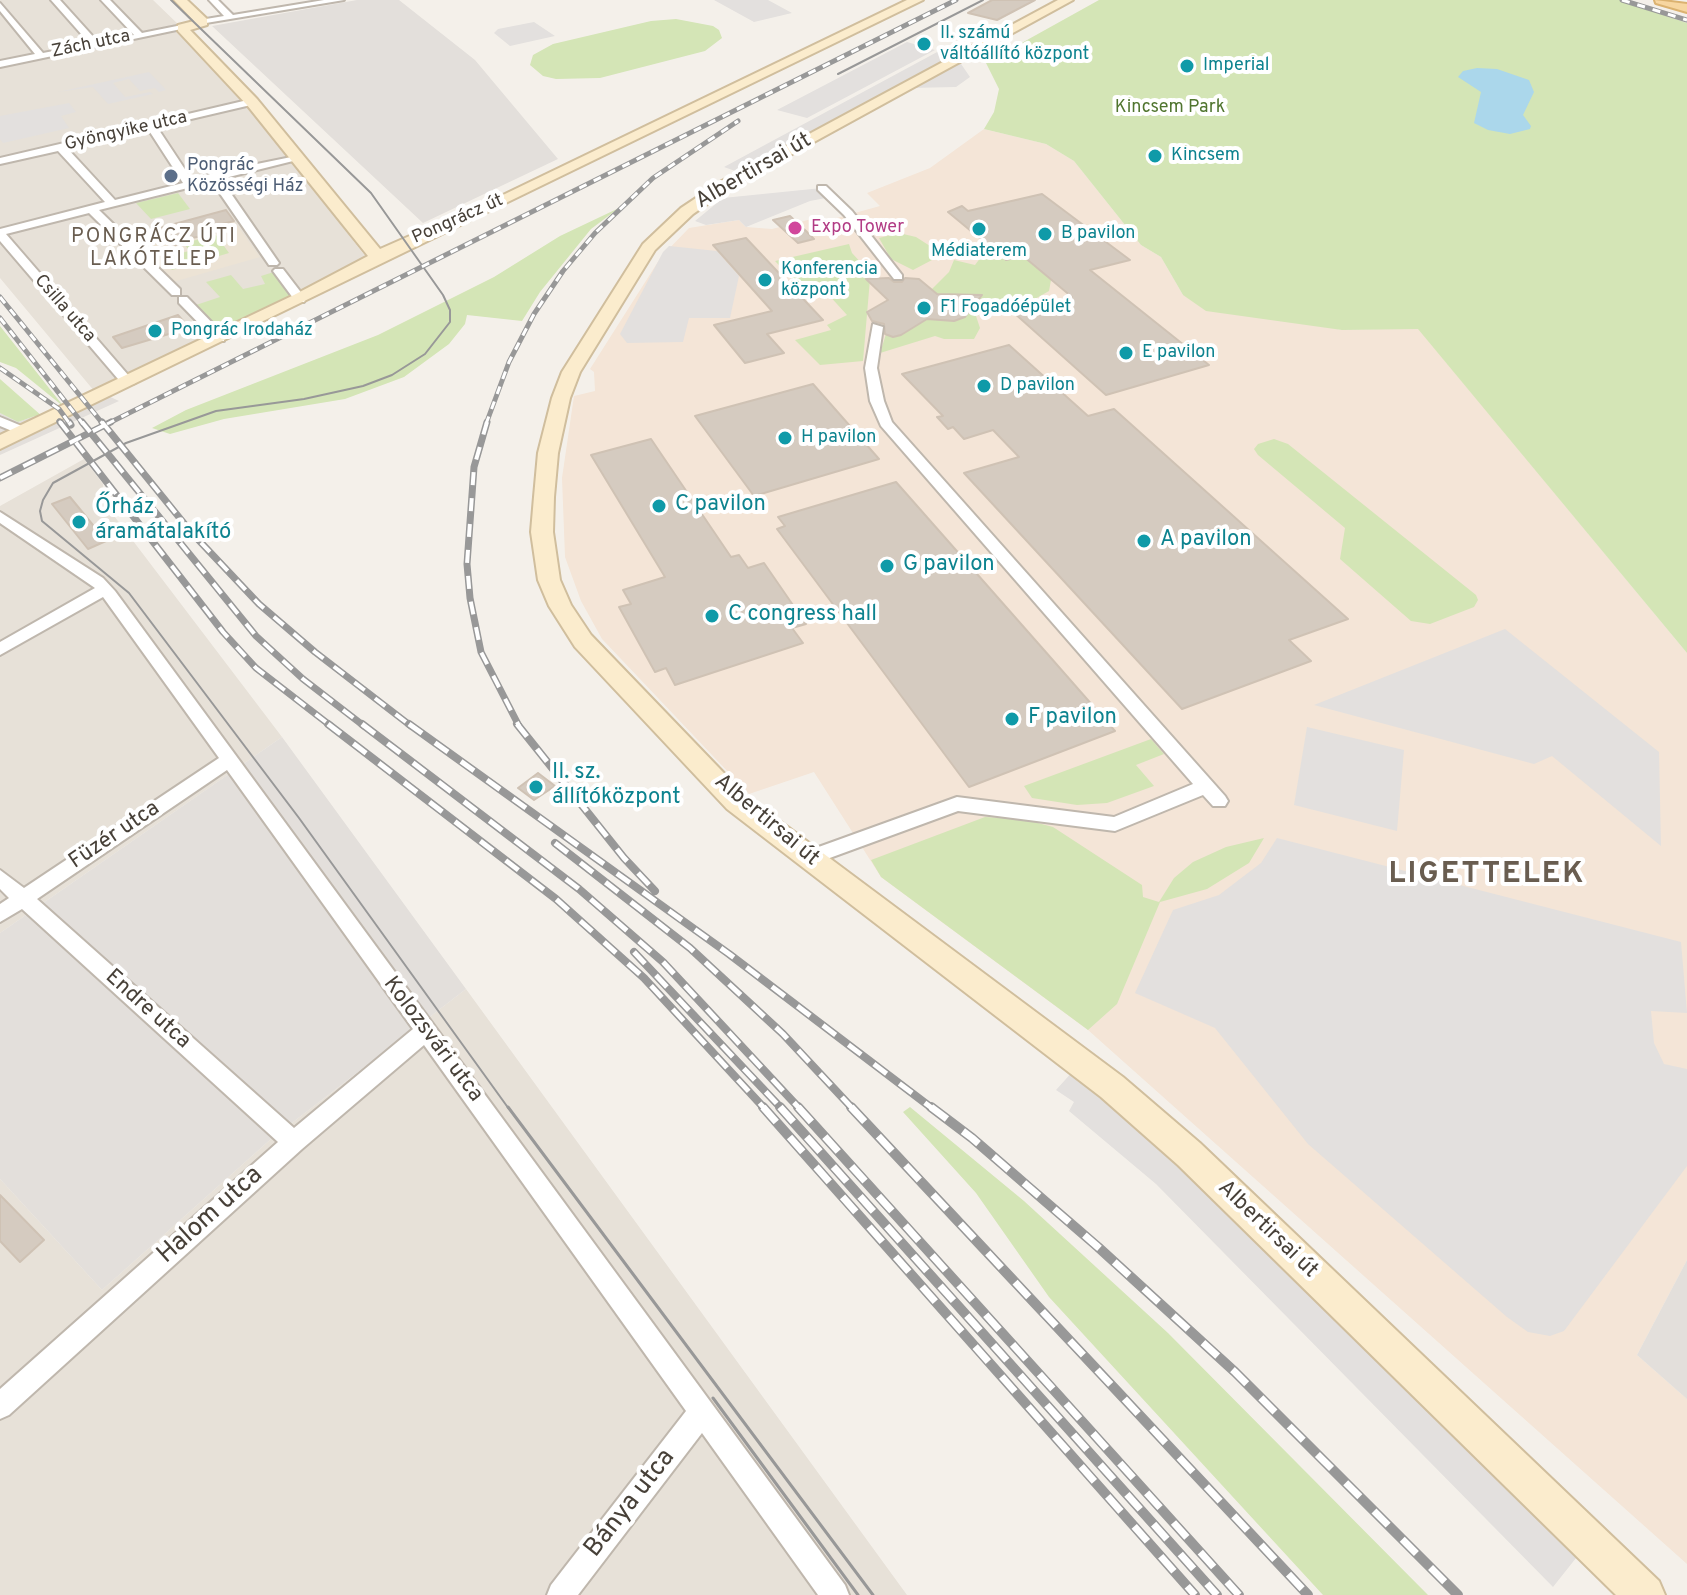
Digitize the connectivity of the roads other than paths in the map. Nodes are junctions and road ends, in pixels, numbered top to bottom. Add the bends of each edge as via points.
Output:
1 (55, 0) edge
2 (105, 0) edge
3 (180, 0) edge
4 (213, 0) edge
5 (340, 0) edge
6 (917, 0) edge
7 (1067, 0) edge
8 (1661, 0) edge
9 (3, 4) edge
10 (1687, 8) edge
11 (230, 17) junction
12 (203, 22) junction
13 (182, 28) junction
14 (139, 35) junction
15 (95, 44) junction
16 (41, 56) junction
17 (0, 64) edge
18 (252, 102) junction
19 (151, 126) junction
20 (60, 147) junction
21 (297, 157) junction
22 (0, 161) edge
23 (213, 176) junction
24 (188, 182) junction
25 (822, 188) dead end
26 (111, 202) junction
27 (90, 208) junction
28 (0, 233) edge
29 (378, 257) junction
30 (898, 277) dead end
31 (300, 299) junction
32 (877, 327) dead end
33 (220, 338) junction
34 (129, 383) junction
35 (0, 421) edge
36 (24, 432) junction
37 (0, 443) edge
38 (0, 516) edge
39 (104, 589) junction
40 (0, 649) edge
41 (230, 759) junction
42 (809, 858) junction
43 (0, 878) edge
44 (22, 899) junction
45 (0, 914) edge
46 (426, 1030) junction
47 (294, 1142) junction
48 (0, 1406) edge
49 (701, 1413) junction
50 (561, 1595) edge
51 (835, 1595) edge
52 (1645, 1595) edge

1 - 15 street
2 - 14 street
3 - 12 street
4 - 11 street
5 - 11 street
6 - 29 street, Pongrácz út
7 - 42 street, Albertirsai út via 725,185 687,211 641,258 565,386 548,453 542,532 549,580 560,606 583,641 736,802
8 - 10 main road
9 - 16 street
11 - 12 street
12 - 13 street
13 - 14 street, Zách utca
13 - 18 street
14 - 15 street, Zách utca
15 - 16 street, Zách utca
16 - 17 street, Zách utca
18 - 19 street, Gyöngyike utca
18 - 21 street
19 - 20 street, Gyöngyike utca
19 - 24 street
20 - 22 street, Gyöngyike utca
20 - 26 street
21 - 23 street
21 - 29 street
23 - 24 street
23 - 31 street
24 - 26 street
25 - 30 street
26 - 27 street
27 - 28 street
27 - 33 street
28 - 34 street, Csilla utca
29 - 31 street, Pongrácz út
31 - 33 street, Pongrácz út
32 - 42 street via 871,368 886,423 1213,794 1115,824 957,804
33 - 34 street, Pongrácz út
34 - 36 street, Pongrácz út
35 - 36 street
36 - 37 street, Pongrácz út
38 - 39 street, Kolozsvári utca
39 - 40 street
39 - 41 street, Kolozsvári utca
41 - 44 street, Füzér utca
41 - 46 street, Kolozsvári utca
42 - 52 street, Albertirsai út via 1069,1051 1189,1154
43 - 44 street, Endre utca
44 - 45 street, Füzér utca
44 - 47 street, Endre utca
46 - 47 street, Halom utca
46 - 49 street, Kolozsvári utca
47 - 48 street, Halom utca
49 - 50 street, Bánya utca
49 - 51 street, Kolozsvári utca

